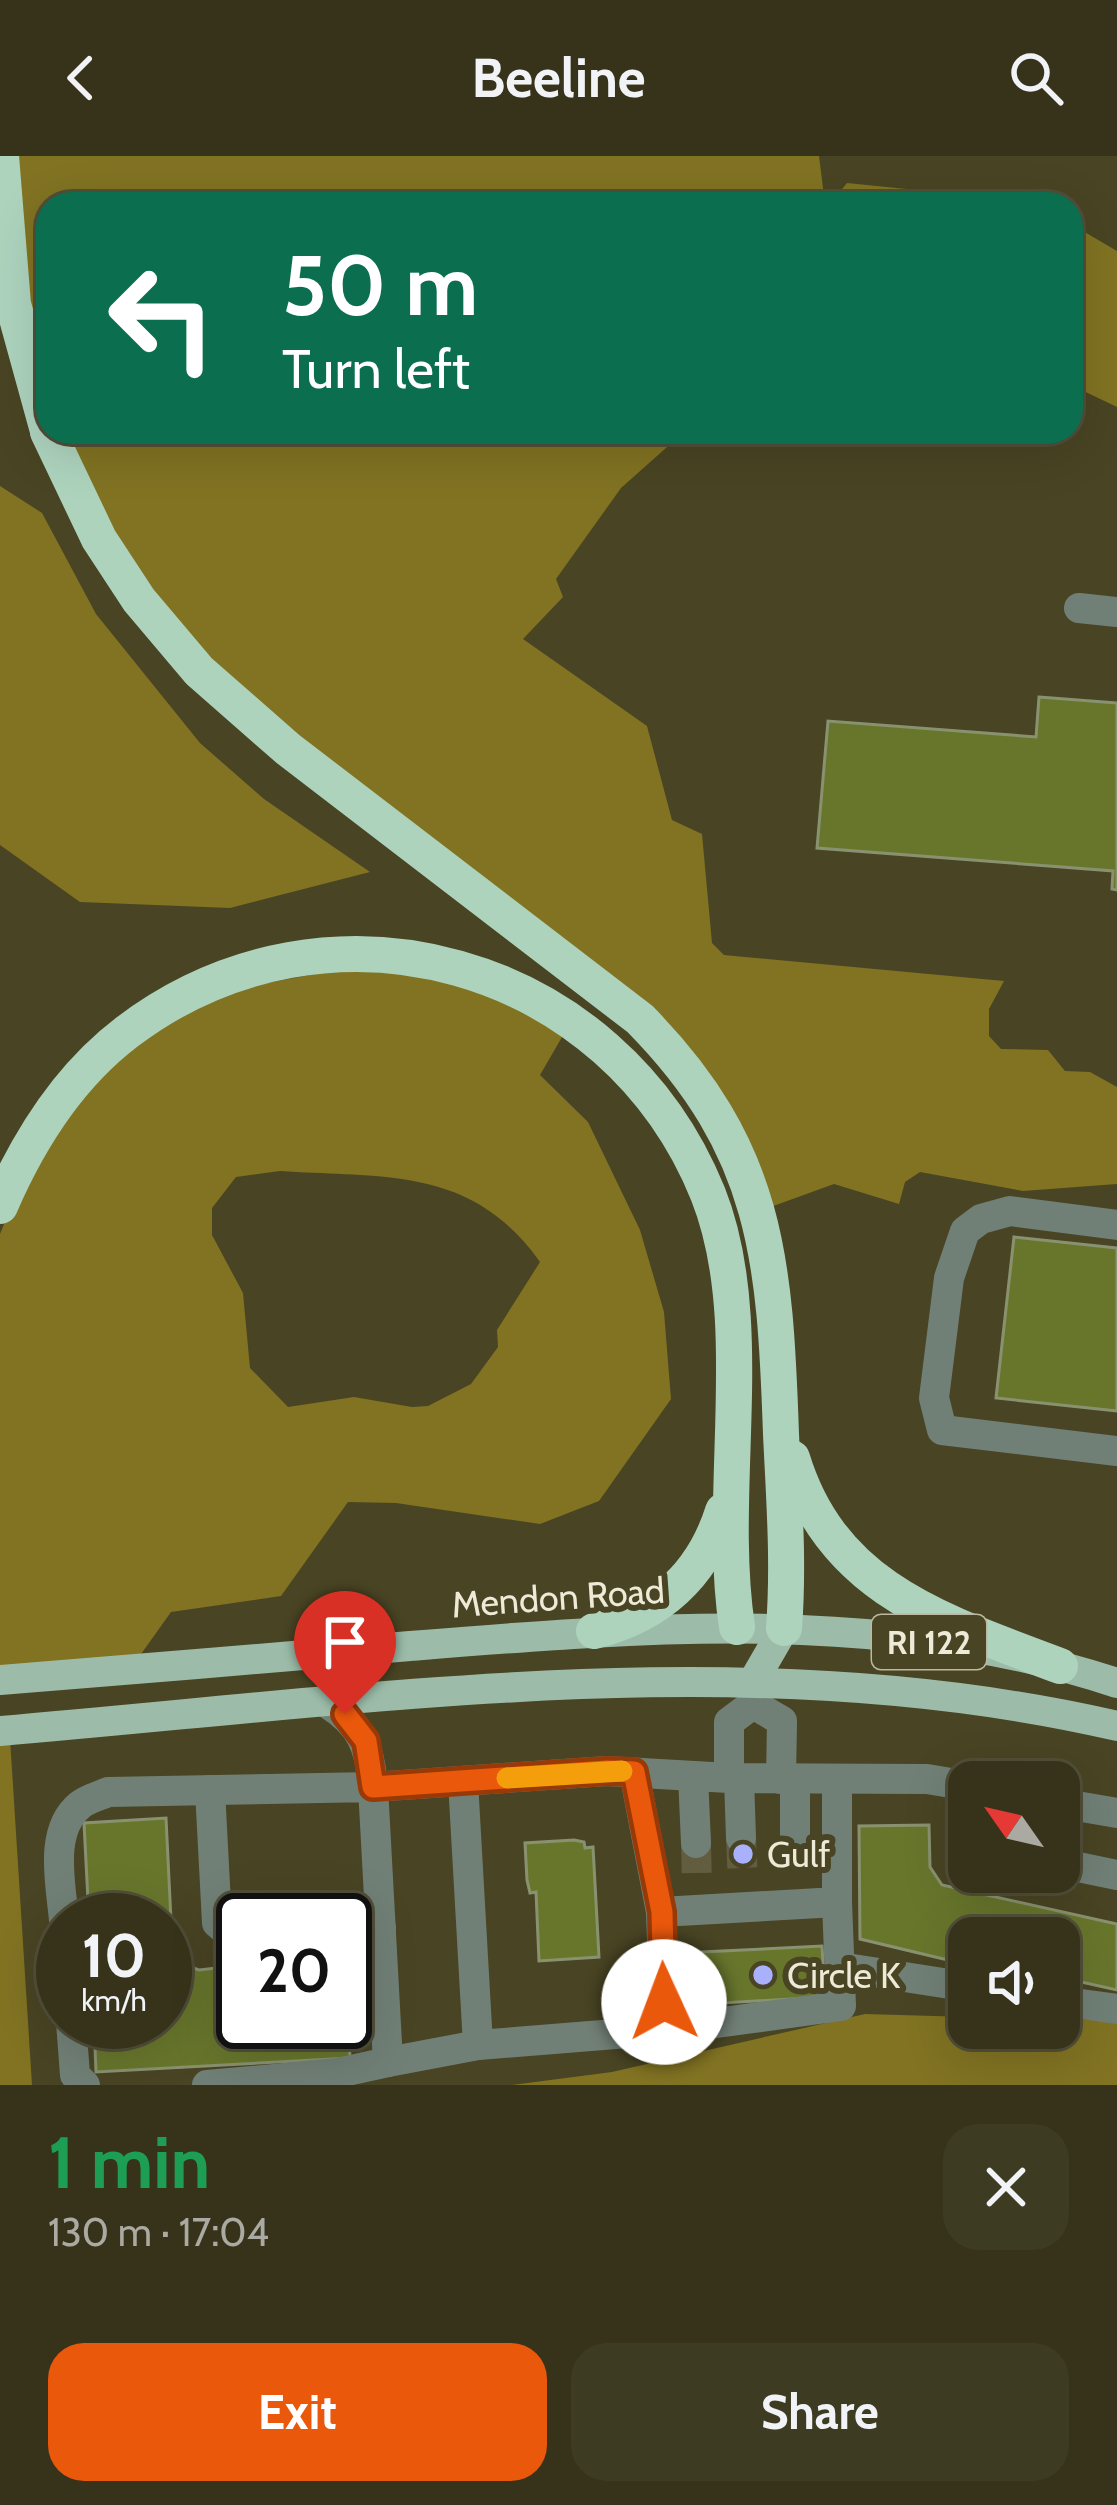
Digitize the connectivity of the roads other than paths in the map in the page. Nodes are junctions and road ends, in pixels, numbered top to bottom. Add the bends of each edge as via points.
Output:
1 (1, 156) edge
2 (36, 387) edge
3 (54, 444) edge
4 (1079, 608) dead end
5 (1117, 612) edge
6 (0, 1206) edge
7 (1117, 1225) edge
8 (780, 1389) junction
9 (1117, 1451) edge
10 (730, 1472) junction
11 (737, 1627) junction
12 (784, 1628) junction
13 (594, 1631) junction
14 (1060, 1666) junction
15 (0, 1680) edge
16 (1117, 1683) edge
17 (753, 1692) junction
18 (328, 1703) junction
19 (1117, 1726) edge
20 (0, 1731) edge
21 (634, 1772) junction
22 (693, 1776) junction
23 (734, 1778) junction
24 (788, 1779) junction
25 (837, 1779) junction
26 (463, 1781) junction
27 (948, 1782) edge
28 (373, 1787) junction
29 (210, 1790) junction
30 (1080, 1807) edge
31 (1117, 1813) edge
32 (741, 1838) tunnel mouth
33 (795, 1838) tunnel mouth
34 (696, 1843) tunnel mouth
35 (1080, 1867) edge
36 (1117, 1874) edge
37 (62, 1893) edge
38 (216, 1893) edge
39 (837, 1902) junction
40 (662, 1912) junction
41 (372, 1928) edge
42 (381, 1928) junction
43 (840, 1967) junction
44 (948, 1984) edge
45 (1080, 2004) edge
46 (1117, 2009) edge
47 (665, 2030) junction
48 (478, 2045) junction
49 (73, 2049) edge
50 (388, 2062) junction
51 (85, 2085) edge
52 (207, 2085) edge

1 - 2 highway via 14,304
3 - 8 highway via 99,539 199,671 288,749 610,993 693,1078 734,1145 760,1214
4 - 5 lane
6 - 10 highway via 47,1118 85,1071 152,1014 210,983 268,963 352,953 477,973 540,1001 609,1049 658,1104 695,1165 730,1286
7 - 9 lane via 1010,1211 965,1231 949,1278 934,1398 942,1430
8 - 12 highway
8 - 14 highway via 806,1497 856,1564 922,1611
10 - 11 highway
10 - 13 highway via 718,1528 690,1575 652,1609
11 - 12 main road, Mendon Road / RI 122
11 - 13 main road, Mendon Road / RI 122
11 - 17 main road
12 - 14 main road, Mendon Road / RI 122
12 - 17 main road
13 - 15 main road, Mendon Road / RI 122
14 - 16 main road, Mendon Road / RI 122
17 - 18 main road, RI 122 via 609,1684
17 - 19 main road, RI 122 via 950,1695
17 - 23 lane via 729,1722
17 - 24 lane via 782,1721
18 - 20 main road, RI 122
18 - 28 lane via 366,1741
21 - 22 lane
21 - 26 lane
21 - 40 lane
22 - 23 lane
22 - 34 lane
23 - 24 lane
23 - 32 lane
24 - 25 lane
24 - 33 lane
25 - 27 lane
25 - 39 lane
26 - 28 lane
26 - 48 lane
28 - 29 lane
28 - 42 lane
29 - 37 lane via 108,1792 81,1804 64,1825
29 - 38 lane
30 - 31 lane
35 - 36 lane
39 - 40 lane via 796,1892 697,1897
39 - 43 lane
40 - 47 lane
41 - 42 lane
42 - 50 lane
43 - 44 lane
43 - 47 lane via 842,2006
45 - 46 lane
47 - 48 lane
48 - 50 lane
49 - 51 lane via 75,2075
50 - 52 lane

